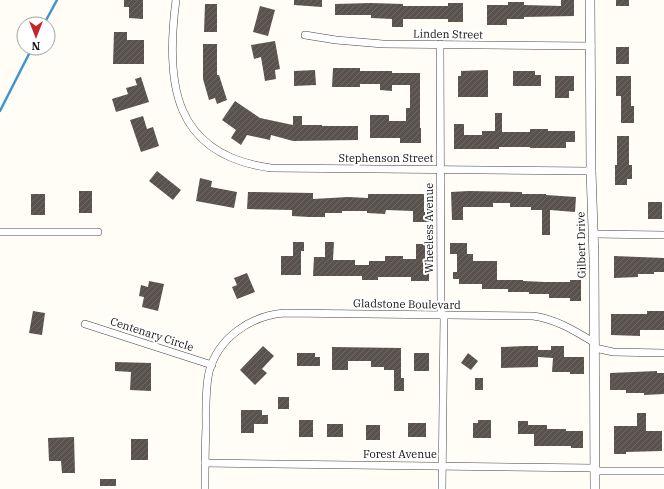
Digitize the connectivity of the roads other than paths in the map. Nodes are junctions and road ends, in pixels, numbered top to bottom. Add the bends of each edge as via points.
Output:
1 (176, 0) edge
2 (590, 0) edge
3 (305, 35) dead end
4 (440, 44) junction
5 (591, 46) junction
6 (440, 170) junction
7 (592, 171) junction
8 (0, 232) edge
9 (98, 232) dead end
10 (593, 234) junction
11 (664, 235) edge
12 (443, 315) junction
13 (85, 324) dead end
14 (595, 346) junction
15 (664, 353) edge
16 (212, 365) junction
17 (205, 463) junction
18 (443, 466) junction
19 (595, 470) junction
20 (664, 471) edge
21 (205, 489) edge
22 (442, 489) edge
23 (595, 489) edge

1 - 6 street, Stephenson Street via 173,31 174,83 177,97 193,128 216,150 254,166 271,168
2 - 5 street, Gilbert Drive
3 - 4 street, Linden Street via 375,44
4 - 5 street, Linden Street
4 - 6 street, Wheeless Avenue
5 - 7 street, Gilbert Drive
6 - 7 street, Stephenson Street
6 - 12 street, Wheeless Avenue
7 - 10 street, Gilbert Drive
8 - 9 street
10 - 11 street
10 - 14 street, Gilbert Drive
12 - 14 street, Gladstone Boulevard via 545,317 558,322
12 - 16 street, Gladstone Boulevard via 274,314 260,318 234,334 215,357
12 - 18 street, Wheeless Avenue
13 - 16 street, Centenary Circle
14 - 15 street, Gladstone Boulevard via 619,352
14 - 19 street, Gilbert Drive
16 - 17 street, Gladstone Boulevard via 207,386
17 - 18 street, Forest Avenue
17 - 21 street, Gladstone Boulevard
18 - 19 street, Forest Avenue
18 - 22 street, Wheeless Avenue
19 - 20 street, Forest Avenue
19 - 23 street, Gilbert Drive

